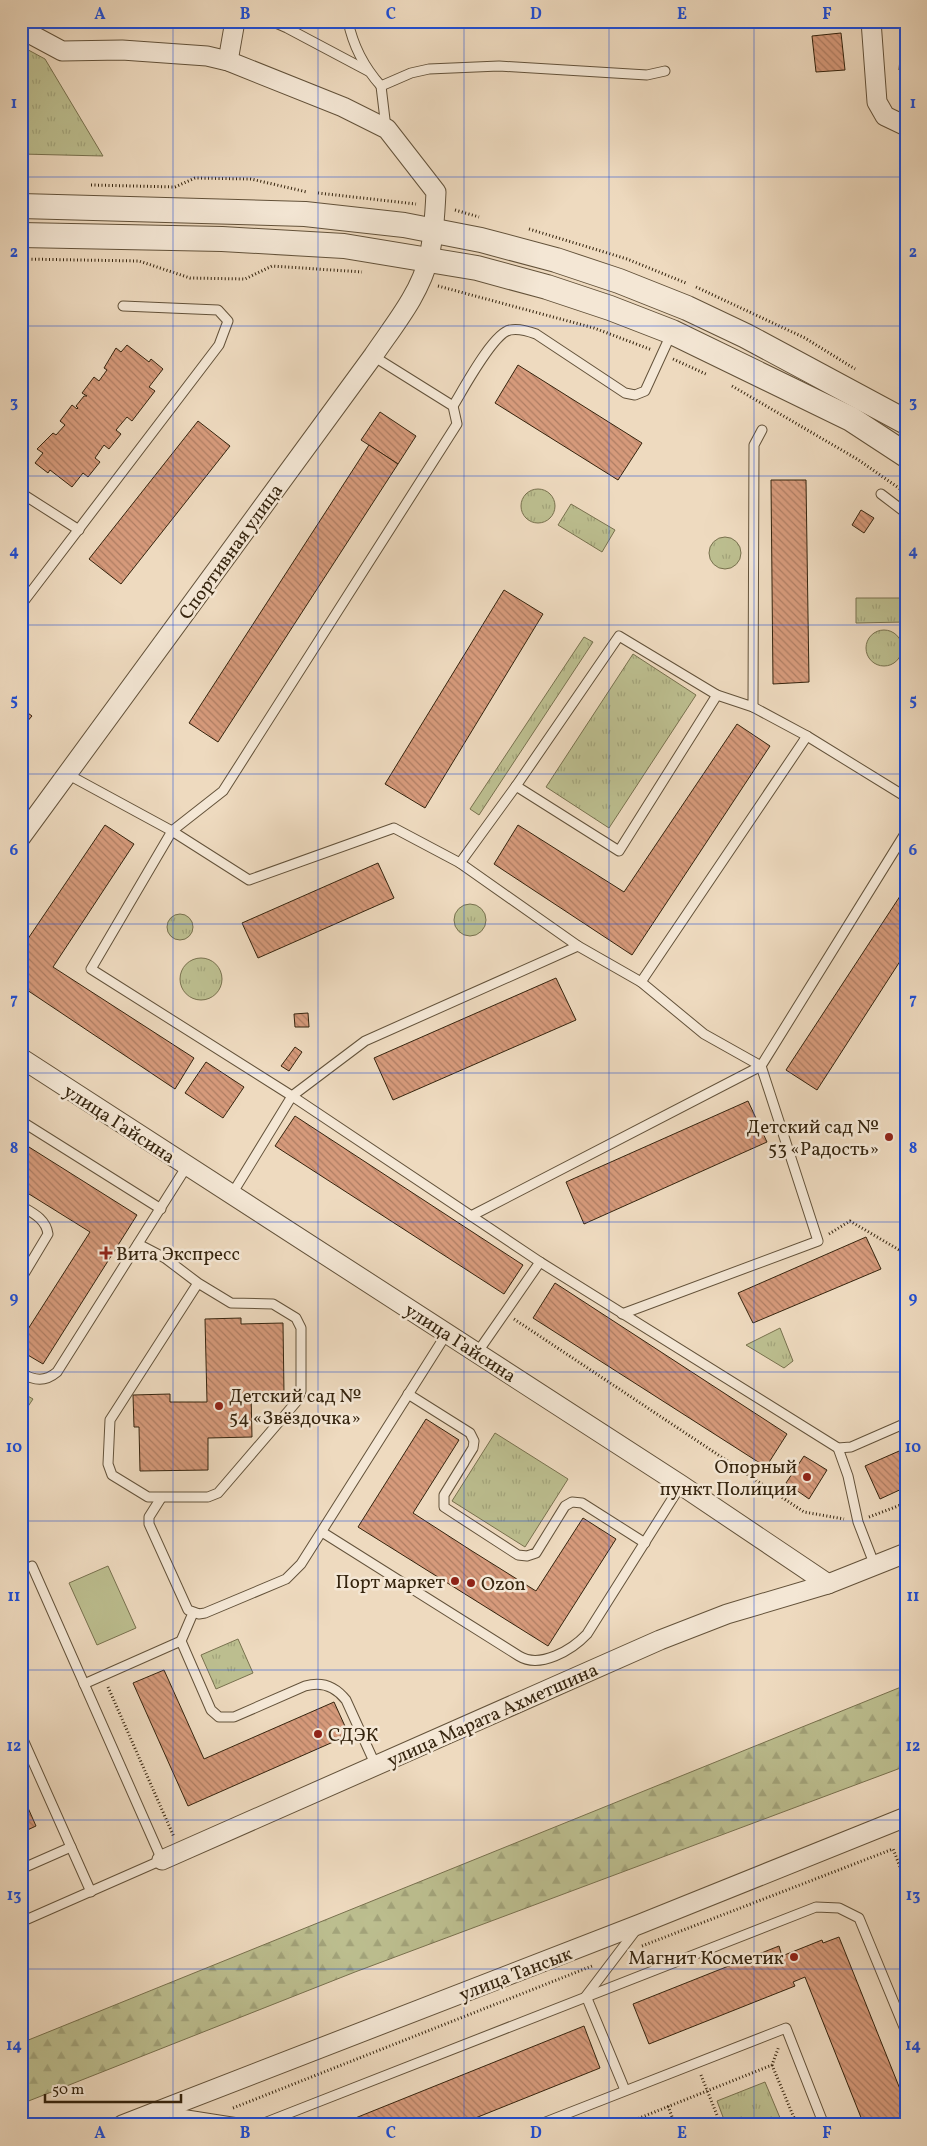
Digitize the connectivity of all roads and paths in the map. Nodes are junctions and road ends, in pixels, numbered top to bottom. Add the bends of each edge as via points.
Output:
1 (235, 21) edge
2 (270, 21) edge
3 (348, 21) edge
4 (871, 21) edge
5 (21, 29) edge
6 (228, 62) junction
7 (368, 71) junction
8 (665, 71) dead end
9 (381, 86) junction
10 (906, 126) edge
11 (386, 129) junction
12 (88, 185) dead end
13 (416, 204) dead end
14 (21, 206) edge
15 (434, 230) junction
16 (21, 235) edge
17 (428, 258) junction
18 (21, 259) edge
19 (367, 272) dead end
20 (437, 285) dead end
21 (123, 306) dead end
22 (672, 332) junction
23 (652, 350) dead end
24 (373, 356) junction
25 (672, 358) dead end
26 (713, 377) dead end
27 (730, 385) dead end
28 (453, 406) junction
29 (906, 422) edge
30 (762, 430) dead end
31 (906, 455) edge
32 (21, 493) edge
33 (906, 493) edge
34 (881, 494) dead end
35 (906, 513) edge
36 (79, 530) junction
37 (21, 605) edge
38 (717, 695) junction
39 (753, 707) junction
40 (807, 736) junction
41 (67, 774) junction
42 (516, 786) junction
43 (906, 797) edge
44 (172, 831) junction
45 (906, 832) edge
46 (21, 837) edge
47 (460, 863) junction
48 (578, 946) junction
49 (641, 982) junction
50 (21, 1058) edge
51 (761, 1066) junction
52 (292, 1096) junction
53 (21, 1121) edge
54 (187, 1166) junction
55 (232, 1194) junction
56 (21, 1206) edge
57 (160, 1209) junction
58 (471, 1216) junction
59 (818, 1241) junction
60 (138, 1244) junction
61 (906, 1254) edge
62 (540, 1262) junction
63 (21, 1279) edge
64 (198, 1282) junction
65 (505, 1312) junction
66 (622, 1314) junction
67 (447, 1333) junction
68 (477, 1353) junction
69 (21, 1373) edge
70 (408, 1394) junction
71 (906, 1423) edge
72 (838, 1448) junction
73 (681, 1485) junction
74 (161, 1498) junction
75 (906, 1503) edge
76 (858, 1522) junction
77 (322, 1532) junction
78 (645, 1543) junction
79 (906, 1553) edge
80 (32, 1566) dead end
81 (875, 1566) junction
82 (828, 1584) junction
83 (193, 1613) junction
84 (181, 1641) junction
85 (102, 1675) junction
86 (84, 1684) junction
87 (21, 1735) edge
88 (376, 1766) junction
89 (906, 1817) edge
90 (71, 1847) junction
91 (180, 1852) junction
92 (162, 1860) junction
93 (21, 1869) edge
94 (906, 1882) edge
95 (90, 1892) junction
96 (21, 1922) edge
97 (640, 1924) junction
98 (617, 1956) junction
99 (586, 1996) junction
100 (786, 2028) junction
101 (906, 2032) edge
102 (696, 2063) junction
103 (772, 2065) junction
104 (625, 2090) junction
105 (707, 2091) junction
106 (668, 2106) junction
107 (160, 2111) junction
108 (208, 2118) junction
109 (122, 2125) edge
110 (251, 2125) edge
111 (259, 2125) edge
112 (538, 2125) edge
113 (622, 2125) edge
114 (675, 2125) edge
115 (721, 2125) edge
116 (797, 2125) edge
117 (824, 2125) edge

1 - 6 street
2 - 7 lane
3 - 7 lane via 351,38
4 - 10 street via 876,102 885,116
5 - 6 street via 62,50 206,56
6 - 11 street via 342,107
7 - 9 lane
8 - 9 lane via 647,74 500,66 429,69
9 - 11 lane
11 - 15 street, Спортивная улица via 436,192
12 - 13 path via 174,186 195,178 251,179 304,191
14 - 15 street via 305,214
15 - 17 street, Спортивная улица
15 - 29 street via 556,260 687,308
16 - 17 street via 290,242 353,246
17 - 22 street via 547,287
17 - 24 street, Спортивная улица via 410,301
18 - 19 path via 140,261 190,278 245,279 272,266
20 - 23 path via 594,328
21 - 36 lane via 218,310 228,321 218,345
22 - 28 lane via 645,391 635,395 624,392 536,334 508,330 496,337
22 - 31 street via 851,419
24 - 28 lane
24 - 41 street, Спортивная улица
25 - 26 path
27 - 33 path via 857,459
28 - 44 lane via 457,424 223,791
30 - 39 lane via 754,444
32 - 36 lane
34 - 35 lane
36 - 37 lane
38 - 39 lane
38 - 42 lane via 619,636
38 - 42 lane via 618,851
39 - 40 lane
40 - 43 lane
40 - 49 lane
41 - 44 lane
41 - 46 street, Спортивная улица
42 - 47 lane
44 - 47 lane via 250,880 394,828
44 - 52 lane via 91,969
45 - 51 lane
47 - 48 lane
48 - 49 lane
48 - 52 lane via 366,1041
49 - 51 lane via 704,1034
50 - 54 street, улица Гайсина
51 - 58 lane
51 - 59 lane
52 - 55 lane
52 - 58 lane
53 - 57 lane
54 - 55 street, улица Гайсина
54 - 57 lane
55 - 67 street, улица Гайсина
56 - 63 lane via 41,1219 48,1234
57 - 60 lane
58 - 62 lane
59 - 61 path via 850,1221
59 - 66 lane
60 - 64 lane via 165,1258
60 - 69 lane via 57,1372 45,1380
62 - 65 lane
62 - 66 lane
64 - 74 lane via 108,1426 110,1472 144,1495
64 - 74 lane via 231,1303 273,1304 296,1318 301,1328 301,1391 297,1401 218,1493 208,1497
65 - 68 lane
65 - 76 path via 804,1512
66 - 72 lane
67 - 68 street, улица Гайсина
67 - 70 lane
68 - 73 street, улица Гайсина
70 - 77 lane
70 - 78 lane via 470,1432 474,1441 473,1448 444,1495 444,1507 518,1555 536,1553 565,1506 572,1502 582,1503
71 - 72 lane via 851,1447
72 - 76 lane
73 - 78 lane
73 - 82 street, улица Гайсина
74 - 83 lane via 149,1517 149,1524 184,1605
75 - 76 path
76 - 81 lane
77 - 78 lane via 523,1658 534,1661 543,1660 582,1640
77 - 83 lane via 298,1568 286,1579 205,1613
79 - 81 street
80 - 86 lane
81 - 82 street
82 - 88 street, улица Марата Ахметшина via 686,1630
83 - 84 lane
84 - 85 lane
84 - 88 lane via 211,1710 219,1717 234,1717 305,1686 329,1686 346,1700
85 - 86 lane
85 - 91 path
86 - 92 lane
87 - 90 lane
88 - 91 street, улица Марата Ахметшина
89 - 97 street, улица Тансык
90 - 93 lane
90 - 95 lane
91 - 92 street, улица Марата Ахметшина
92 - 95 lane
94 - 98 path via 893,1849
95 - 96 lane
97 - 98 lane
97 - 107 street, улица Тансык
98 - 99 lane
98 - 108 path
99 - 101 lane via 816,1907 839,1908 859,1918
99 - 104 lane
99 - 111 lane
100 - 102 lane
100 - 103 path
100 - 117 lane
102 - 104 lane
102 - 105 path
103 - 105 path
103 - 116 path
104 - 112 lane
105 - 106 path
105 - 115 path
106 - 113 path
106 - 114 path
107 - 108 lane
107 - 109 street, улица Тансык
108 - 110 lane

